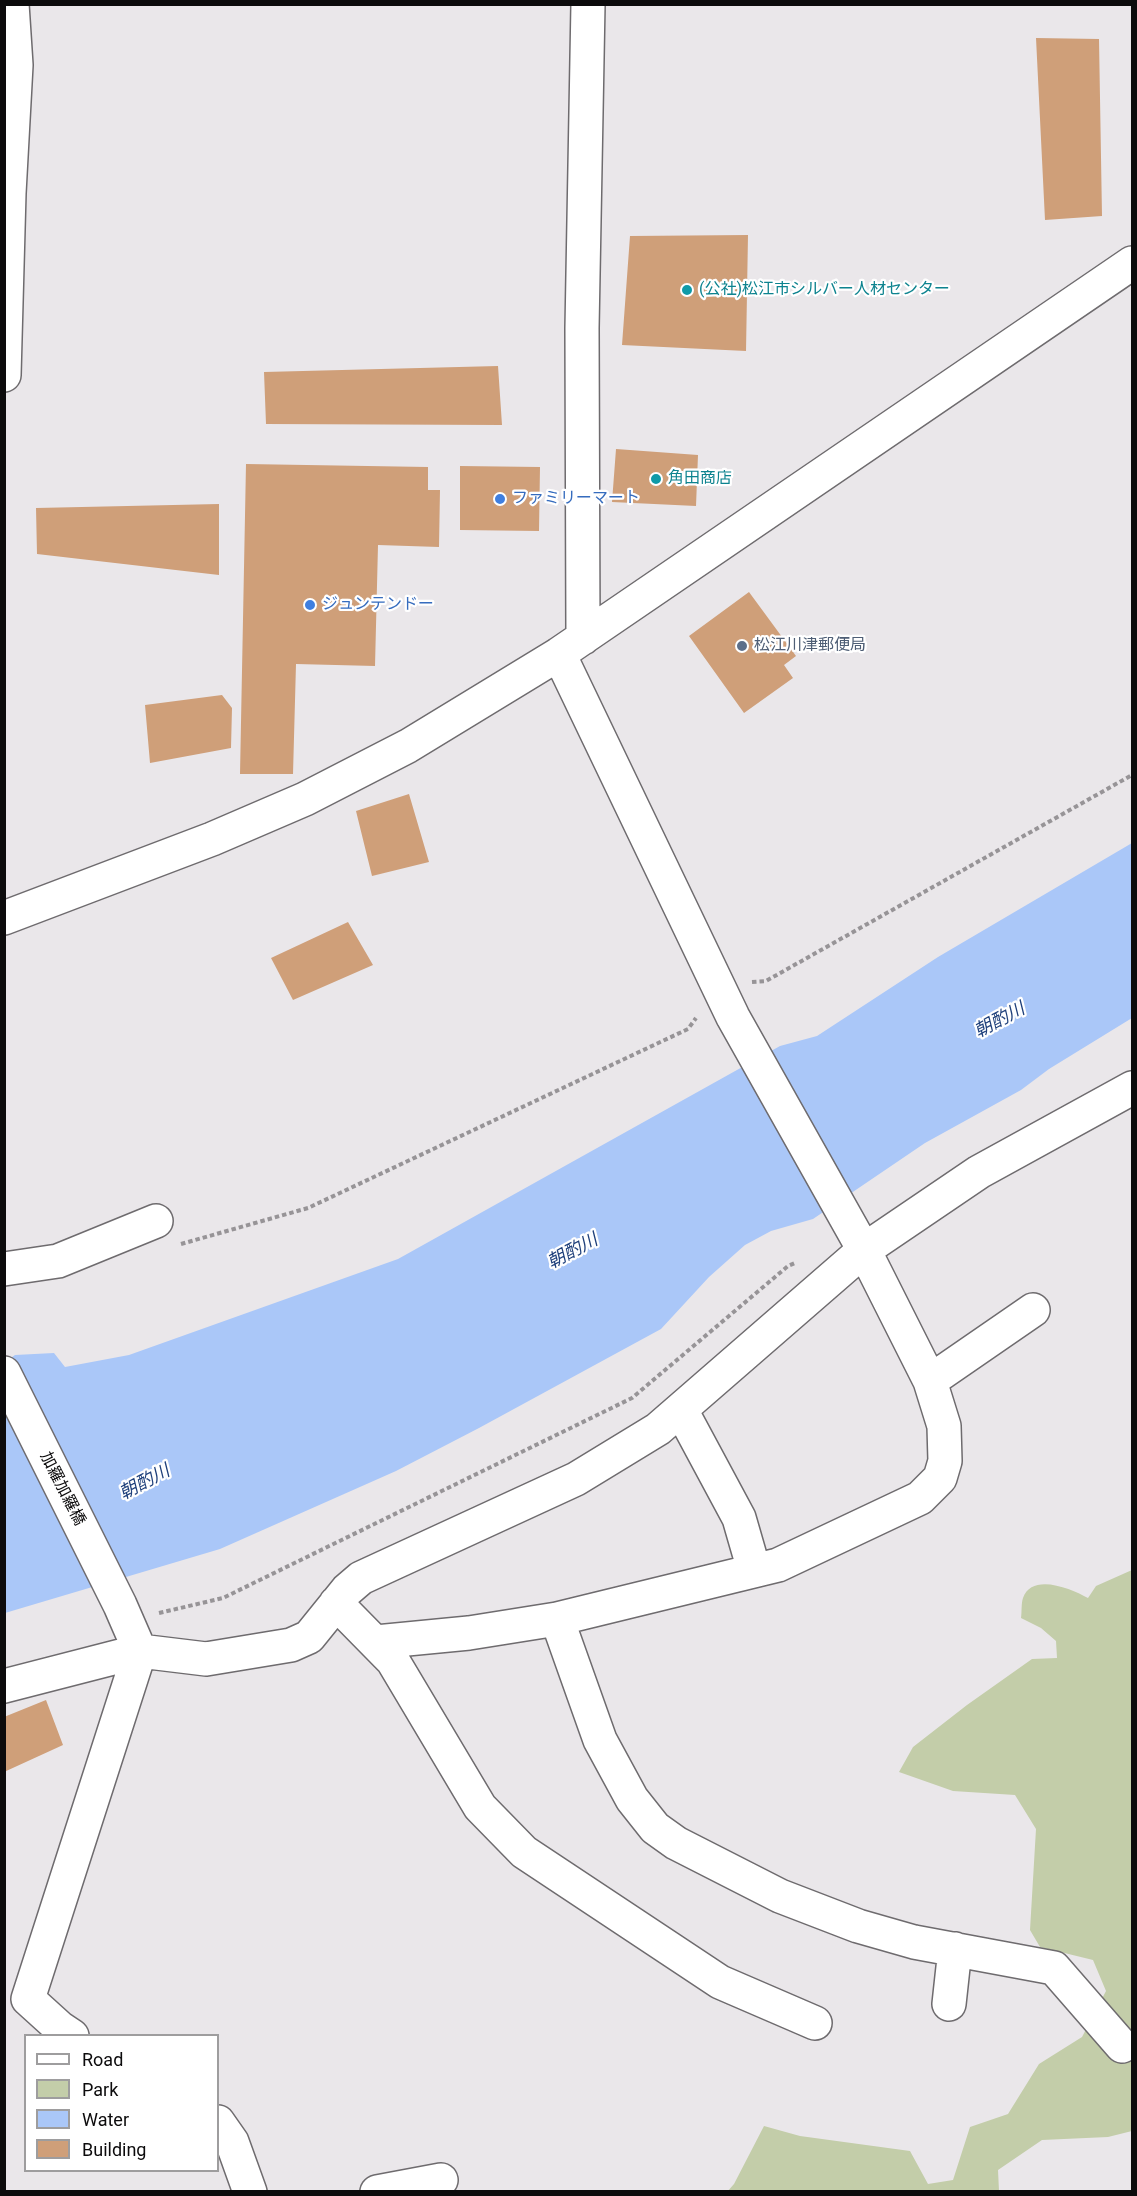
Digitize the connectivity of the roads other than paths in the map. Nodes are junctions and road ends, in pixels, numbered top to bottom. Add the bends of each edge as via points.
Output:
1 (12, 4) edge
2 (588, 4) edge
3 (10, 65) edge
4 (1132, 263) edge
5 (4, 375) edge
6 (571, 646) junction
7 (4, 918) edge
8 (1132, 1088) edge
9 (165, 1234) road end
10 (858, 1239) junction
11 (4, 1269) edge
12 (1033, 1310) dead end
13 (4, 1373) edge
14 (930, 1381) junction
15 (681, 1410) junction
16 (754, 1570) junction
17 (336, 1603) junction
18 (557, 1619) junction
19 (376, 1642) junction
20 (140, 1650) junction
21 (4, 1686) edge
22 (970, 1951) junction
23 (16, 2003) edge
24 (949, 2004) dead end
25 (815, 2023) dead end
26 (69, 2034) edge
27 (1122, 2046) dead end
28 (219, 2123) edge
29 (441, 2180) dead end
30 (250, 2192) edge
31 (377, 2192) edge

1 - 3 street
2 - 6 street
3 - 5 street
4 - 6 street
6 - 7 street via 408,746 305,800
6 - 10 street via 733,1017
8 - 10 street
9 - 11 street via 58,1261
10 - 14 street
10 - 15 street
12 - 14 street
13 - 20 street, 加羅加羅橋
14 - 16 street via 944,1426 945,1461 931,1490 778,1565
15 - 16 street via 739,1518
15 - 17 street via 658,1429 576,1479 361,1578
16 - 18 street
17 - 19 street
17 - 20 street via 309,1636 291,1645 206,1659
18 - 19 street
18 - 22 street via 600,1740 632,1799 656,1828 676,1843 780,1896 858,1926 914,1942
19 - 25 street via 393,1660 480,1807 524,1852 720,1983
20 - 21 street
20 - 23 street
22 - 24 street
22 - 27 street via 1054,1968
23 - 26 street
28 - 30 street via 232,2142
29 - 31 street

